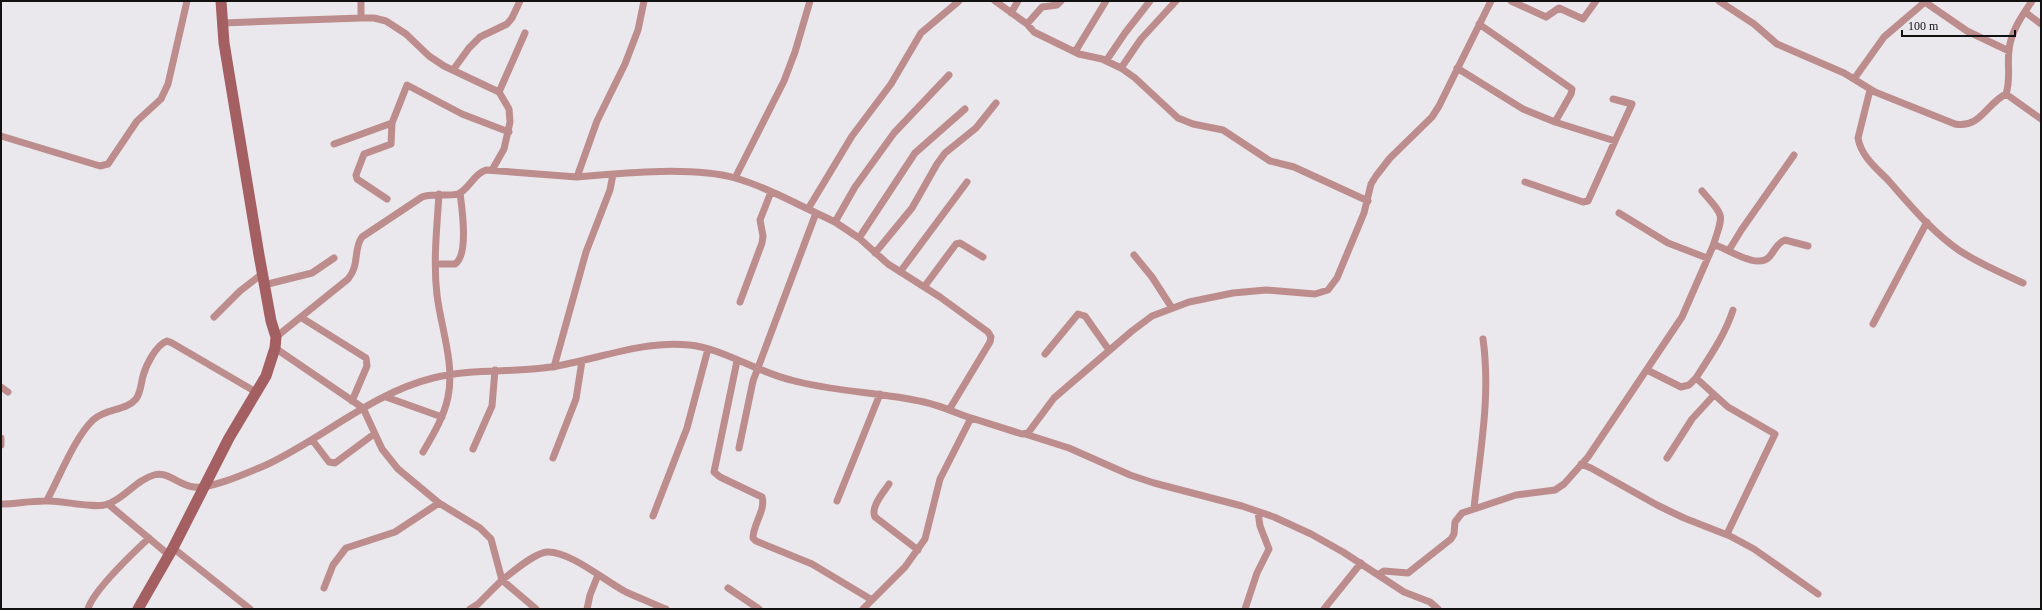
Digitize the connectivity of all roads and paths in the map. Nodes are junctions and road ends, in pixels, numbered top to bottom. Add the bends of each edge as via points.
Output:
1 (187, 1) edge
2 (221, 1) edge
3 (361, 1) edge
4 (520, 1) edge
5 (644, 1) edge
6 (810, 1) edge
7 (959, 1) edge
8 (996, 1) edge
9 (1018, 1) edge
10 (1062, 1) edge
11 (1106, 1) edge
12 (1150, 1) edge
13 (1176, 1) edge
14 (1491, 1) edge
15 (1511, 1) edge
16 (1561, 1) edge
17 (1596, 1) edge
18 (1719, 1) edge
19 (1925, 1) edge
20 (2032, 1) edge
21 (1557, 9) junction
22 (2025, 12) junction
23 (1011, 13) junction
24 (361, 18) junction
25 (222, 24) junction
26 (1027, 24) junction
27 (1479, 24) junction
28 (2041, 24) edge
29 (525, 33) dead end
30 (2009, 51) junction
31 (1075, 52) junction
32 (1106, 61) junction
33 (1121, 68) junction
34 (1457, 68) junction
35 (453, 70) junction
36 (950, 75) dead end
37 (1854, 79) junction
38 (1870, 90) junction
39 (500, 92) junction
40 (2006, 94) junction
41 (1613, 99) dead end
42 (996, 103) dead end
43 (965, 109) dead end
44 (2041, 118) edge
45 (1555, 122) junction
46 (392, 123) junction
47 (509, 132) junction
48 (1, 136) edge
49 (1615, 141) junction
50 (334, 144) dead end
51 (1794, 155) dead end
52 (492, 170) junction
53 (613, 174) junction
54 (577, 176) junction
55 (735, 178) junction
56 (967, 182) dead end
57 (1525, 182) dead end
58 (1702, 191) dead end
59 (771, 192) junction
60 (460, 193) junction
61 (439, 194) junction
62 (387, 199) dead end
63 (1368, 201) junction
64 (808, 209) junction
65 (816, 212) junction
66 (1619, 213) dead end
67 (835, 222) junction
68 (1926, 222) junction
69 (859, 238) junction
70 (1713, 246) junction
71 (1808, 246) dead end
72 (1729, 250) junction
73 (875, 253) junction
74 (1134, 255) dead end
75 (982, 257) dead end
76 (334, 258) dead end
77 (1707, 258) junction
78 (436, 264) junction
79 (900, 272) junction
80 (263, 279) junction
81 (2023, 283) dead end
82 (924, 286) junction
83 (740, 302) dead end
84 (1172, 308) junction
85 (1733, 310) dead end
86 (214, 318) dead end
87 (302, 318) junction
88 (1872, 324) dead end
89 (1483, 340) dead end
90 (276, 343) junction
91 (708, 349) junction
92 (1109, 350) junction
93 (1044, 354) dead end
94 (582, 361) junction
95 (737, 361) junction
96 (554, 367) junction
97 (495, 370) junction
98 (757, 370) junction
99 (1646, 370) junction
100 (450, 374) junction
101 (1696, 378) junction
102 (1, 387) edge
103 (8, 392) dead end
104 (256, 392) junction
105 (880, 394) junction
106 (1714, 395) junction
107 (386, 397) junction
108 (352, 401) junction
109 (363, 408) junction
110 (949, 410) junction
111 (442, 417) junction
112 (971, 418) junction
113 (374, 434) junction
114 (1025, 434) junction
115 (1, 438) edge
116 (313, 441) junction
117 (1, 445) edge
118 (739, 448) dead end
119 (473, 449) dead end
120 (422, 452) dead end
121 (554, 458) dead end
122 (1667, 458) dead end
123 (1581, 464) junction
124 (889, 484) dead end
125 (202, 487) junction
126 (48, 500) junction
127 (837, 501) dead end
128 (439, 503) junction
129 (1, 504) edge
130 (108, 504) junction
131 (1474, 508) junction
132 (1258, 512) junction
133 (653, 516) dead end
134 (1727, 534) junction
135 (149, 538) junction
136 (918, 550) junction
137 (171, 551) junction
138 (1361, 563) junction
139 (598, 575) junction
140 (1378, 575) junction
141 (502, 580) junction
142 (324, 588) dead end
143 (728, 588) dead end
144 (1818, 594) dead end
145 (872, 600) junction
146 (481, 606) edge
147 (88, 609) edge
148 (138, 609) edge
149 (250, 609) edge
150 (470, 609) edge
151 (536, 609) edge
152 (587, 609) edge
153 (666, 609) edge
154 (759, 609) edge
155 (863, 609) edge
156 (1245, 609) edge
157 (1324, 609) edge
158 (1438, 609) edge

1 - 48 street via 168,84 161,99 137,121 108,164 100,166
2 - 25 main road
3 - 24 street
4 - 35 street via 507,24 480,37
5 - 54 street via 638,30 625,64 598,121
6 - 55 street via 784,81
7 - 64 street via 921,33 891,84 852,136
8 - 23 street
9 - 23 street
10 - 26 street via 1057,5 1042,7
11 - 31 street
12 - 32 street
13 - 33 street via 1142,39
14 - 27 street
15 - 21 street via 1546,17
16 - 21 street
17 - 21 street via 1584,19
18 - 37 street via 1740,14 1777,44
19 - 30 street via 1967,31
19 - 37 street via 1884,37
20 - 22 street
22 - 28 street
22 - 30 street via 2014,32
23 - 26 street
24 - 25 street
24 - 35 street via 374,18 396,27 429,56
25 - 80 main road
26 - 31 street via 1030,30
27 - 34 street
27 - 45 street via 1571,88 1572,94
29 - 39 street
30 - 40 street via 2009,81
31 - 32 street
32 - 33 street
33 - 63 street via 1178,118 1192,124 1224,130 1270,161 1294,167
34 - 45 street via 1523,109
34 - 63 street via 1432,117 1390,158 1376,176 1371,184
35 - 39 street
36 - 67 street via 894,133 855,187
37 - 38 street
38 - 40 street via 1962,125 1980,118
38 - 68 street via 1859,131 1859,145 1867,158
39 - 47 street via 509,109
40 - 44 street
41 - 49 street via 1632,104
42 - 73 street via 976,128 945,153 912,208
43 - 69 street via 915,153
45 - 49 street
46 - 47 street via 407,85 462,114
46 - 50 street
46 - 62 street via 391,144 364,154 356,175 357,179
47 - 52 street via 504,149
49 - 57 street via 1588,201 1583,202
51 - 72 street
52 - 54 street
52 - 60 street via 479,172
53 - 54 street
53 - 55 street via 684,173
53 - 96 street via 610,190 586,252
55 - 59 street
56 - 79 street
58 - 70 street via 1722,218
59 - 64 street
59 - 83 street via 760,220 762,243
60 - 61 street
60 - 78 street via 464,223 460,257 455,264
61 - 78 street
61 - 87 street via 422,197 362,237 352,274
63 - 84 street via 1337,278 1328,290 1315,294 1266,290 1233,293
64 - 65 street
65 - 67 street
65 - 98 street
66 - 77 street via 1668,243
67 - 69 street
68 - 81 street via 1959,250
68 - 88 street
69 - 73 street
70 - 72 street
70 - 77 street
71 - 72 street via 1785,240 1766,260 1760,261
73 - 79 street
74 - 84 street
75 - 82 street via 960,243 956,244
76 - 80 street via 312,273
77 - 99 street via 1688,306
78 - 100 street via 437,293
79 - 82 street
80 - 86 street via 240,291
80 - 90 main road
82 - 110 street via 988,332 991,337
84 - 92 street via 1152,316
85 - 101 street via 1727,328
87 - 90 street
87 - 108 street via 366,358 367,366
89 - 131 street via 1487,389
90 - 104 main road via 266,376
90 - 108 street
91 - 94 street via 689,345 664,345
91 - 95 street
91 - 133 street via 687,428
92 - 93 street via 1085,316 1078,314
92 - 114 street via 1054,398 1031,430
94 - 96 street
94 - 121 street via 576,399
95 - 98 street
95 - 145 street via 714,472 762,497 763,506 753,533 756,541 812,564
96 - 97 street
97 - 100 street
97 - 119 street via 492,406
98 - 105 street via 800,383
98 - 118 street via 749,395
99 - 101 street via 1681,387 1689,385
99 - 123 street via 1597,445
100 - 107 street via 414,384
100 - 111 street via 448,397
101 - 106 street
102 - 103 street
104 - 125 main road
104 - 126 street via 172,343 162,343 148,365 137,398 129,406 105,411 92,420
105 - 110 street via 928,403
105 - 127 street
106 - 122 street via 1692,419
106 - 134 street via 1737,414 1776,434
107 - 109 street
107 - 111 street
108 - 109 street
109 - 113 street
109 - 116 street
110 - 112 street
111 - 120 street
112 - 114 street
112 - 136 street via 940,479 930,525
113 - 116 street via 335,463 329,462
113 - 128 street via 398,469
114 - 132 street via 1069,448 1154,484
115 - 117 street
116 - 125 street via 265,465
123 - 131 street via 1564,484 1555,490 1516,495
123 - 134 street via 1677,515
124 - 136 street via 873,513
125 - 130 street via 184,485 161,474 153,475
125 - 137 main road
126 - 129 street
126 - 130 street via 97,506
128 - 141 street via 480,528 491,539
128 - 142 street via 396,532 346,548 333,565
130 - 135 street
131 - 140 street via 1457,516 1451,539 1413,570 1403,573 1384,571
132 - 138 street via 1311,534
132 - 156 street via 1260,526 1269,549 1257,573
134 - 144 street via 1754,549
135 - 137 street
135 - 147 street via 112,576
136 - 145 street
137 - 148 main road
137 - 149 street
138 - 140 street
138 - 157 street
139 - 141 street via 561,555 546,552 535,556
139 - 152 street
139 - 153 street via 626,592
140 - 158 street via 1404,592 1430,602
141 - 146 street
141 - 151 street
143 - 154 street
145 - 155 street
146 - 150 street

